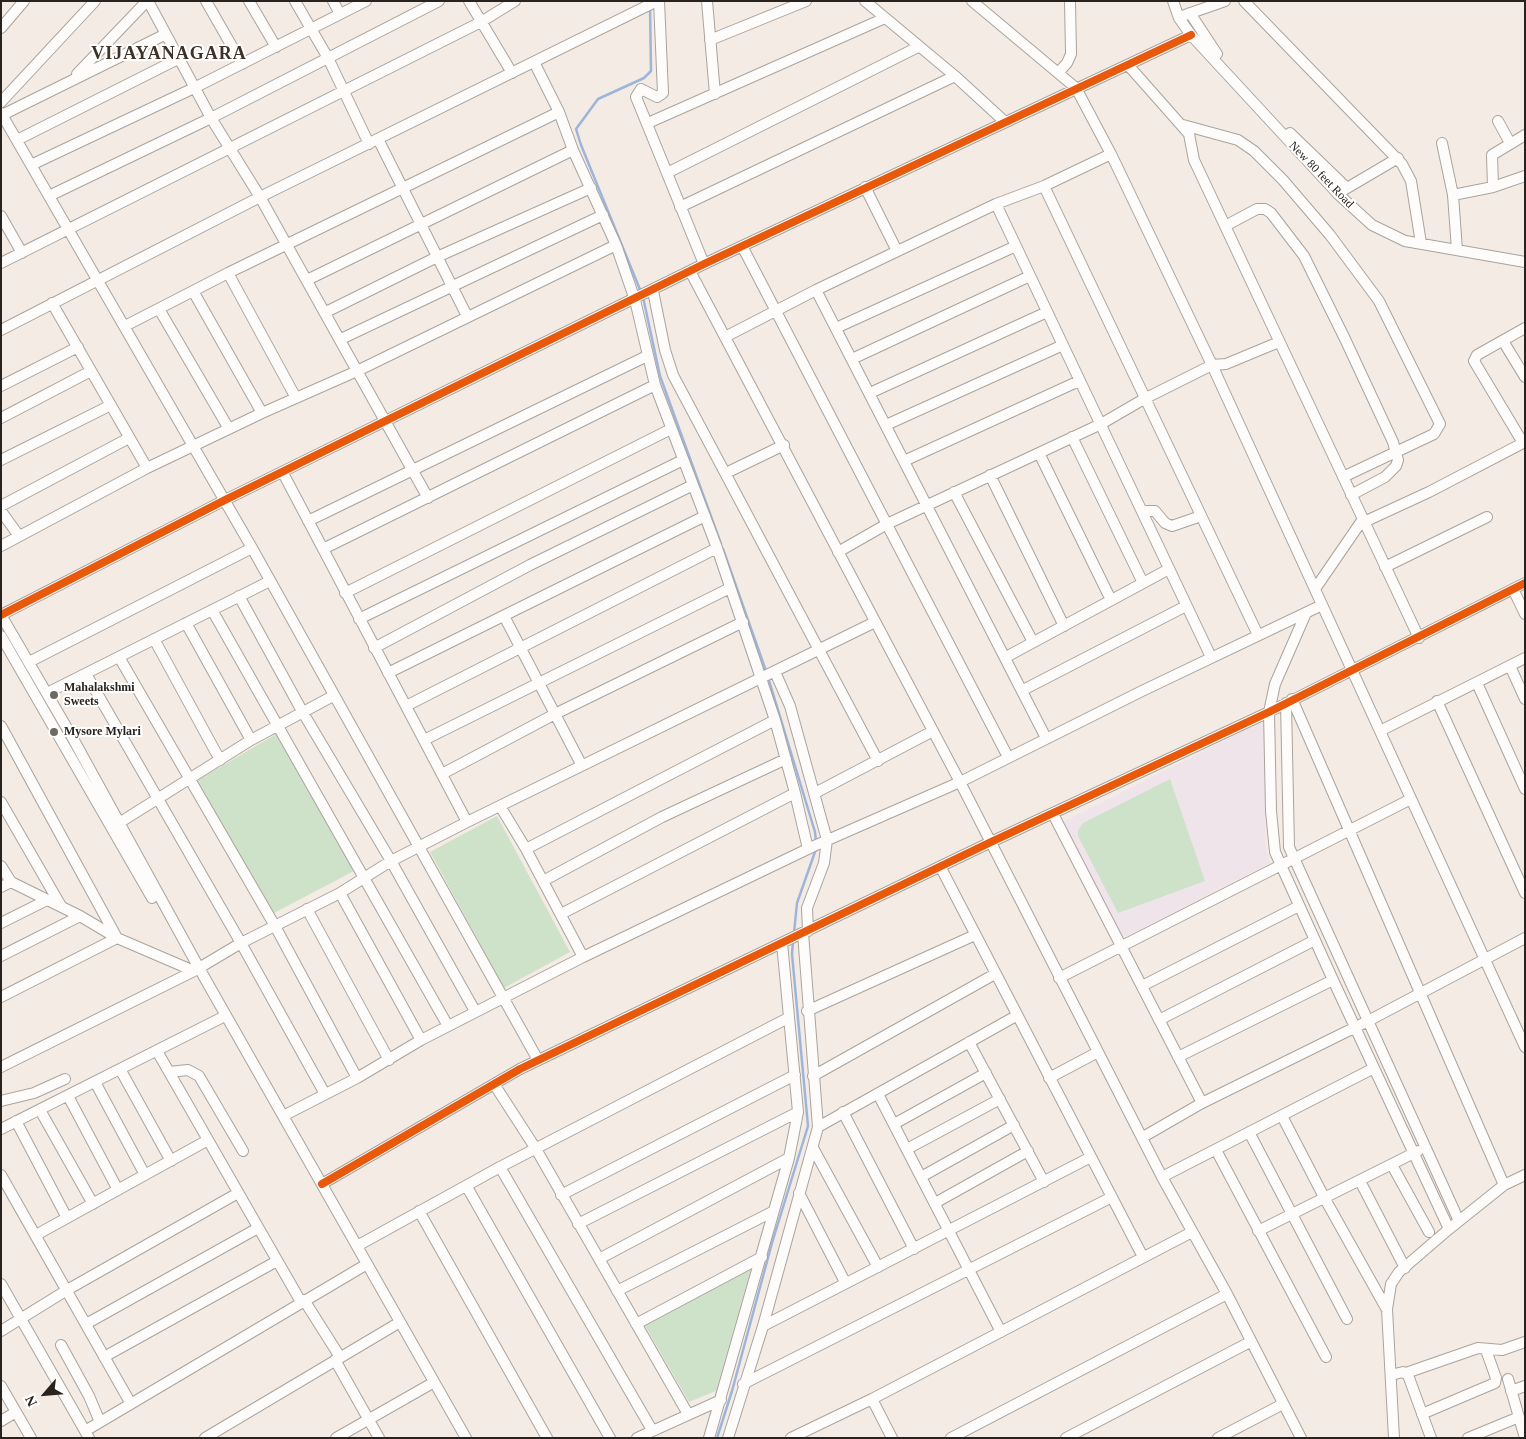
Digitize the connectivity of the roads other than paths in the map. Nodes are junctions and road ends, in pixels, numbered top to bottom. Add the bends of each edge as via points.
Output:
1 (24, 1) edge
2 (95, 1) edge
3 (147, 1) edge
4 (206, 1) edge
5 (249, 1) edge
6 (294, 1) edge
7 (332, 1) edge
8 (439, 1) edge
9 (468, 1) edge
10 (515, 1) edge
11 (658, 1) edge
12 (707, 1) edge
13 (806, 1) edge
14 (865, 1) edge
15 (972, 1) edge
16 (1070, 1) edge
17 (1173, 1) edge
18 (1225, 1) edge
19 (1244, 1) edge
20 (365, 2) edge
21 (646, 4) edge
22 (1190, 13) junction
23 (340, 14) junction
24 (885, 18) junction
25 (1179, 18) junction
26 (481, 22) junction
27 (1, 28) edge
28 (311, 29) junction
29 (164, 35) junction
30 (1191, 35) junction
31 (710, 40) junction
32 (918, 46) junction
33 (276, 47) junction
34 (328, 58) junction
35 (178, 59) junction
36 (534, 62) junction
37 (242, 64) junction
38 (1128, 65) junction
39 (512, 73) junction
40 (1058, 73) junction
41 (955, 76) junction
42 (71, 80) junction
43 (194, 88) junction
44 (1076, 88) junction
45 (344, 91) junction
46 (715, 94) junction
47 (1, 102) edge
48 (559, 112) junction
49 (2, 114) edge
50 (210, 118) junction
51 (1498, 121) dead end
52 (1004, 122) junction
53 (648, 123) junction
54 (1183, 125) junction
55 (1525, 135) edge
56 (17, 140) junction
57 (374, 141) junction
58 (1442, 143) dead end
59 (1510, 143) junction
60 (229, 149) junction
61 (572, 150) junction
62 (1111, 154) junction
63 (1398, 158) junction
64 (31, 165) junction
65 (667, 173) junction
66 (1525, 176) edge
67 (1044, 186) junction
68 (865, 187) junction
69 (403, 188) junction
70 (590, 188) junction
71 (1347, 188) junction
72 (1493, 188) junction
73 (1338, 194) junction
74 (1452, 195) junction
75 (49, 196) junction
76 (260, 197) junction
77 (996, 204) junction
78 (680, 207) junction
79 (603, 215) junction
80 (1, 216) edge
81 (421, 226) junction
82 (1225, 226) junction
83 (69, 229) junction
84 (1420, 243) junction
85 (287, 244) junction
86 (616, 244) junction
87 (742, 246) junction
88 (1016, 246) junction
89 (1457, 250) junction
90 (897, 251) junction
91 (22, 253) junction
92 (437, 257) junction
93 (1525, 262) edge
94 (1, 263) edge
95 (704, 264) junction
96 (690, 272) junction
97 (228, 273) junction
98 (1030, 276) junction
99 (308, 280) junction
100 (99, 281) junction
101 (452, 286) junction
102 (816, 290) junction
103 (193, 291) junction
104 (653, 291) junction
105 (635, 300) junction
106 (52, 303) junction
107 (159, 309) junction
108 (777, 311) junction
109 (326, 312) junction
110 (1047, 312) junction
111 (467, 316) junction
112 (125, 326) junction
113 (836, 328) junction
114 (1525, 328) edge
115 (1, 330) edge
116 (725, 337) junction
117 (341, 339) junction
118 (1503, 341) junction
119 (1279, 342) junction
120 (1063, 346) junction
121 (78, 347) junction
122 (647, 356) junction
123 (852, 359) junction
124 (1212, 365) junction
125 (91, 371) junction
126 (357, 371) junction
127 (1525, 377) edge
128 (1079, 380) junction
129 (655, 385) junction
130 (1, 386) edge
131 (870, 393) junction
132 (296, 398) junction
133 (1144, 398) junction
134 (110, 405) junction
135 (262, 413) junction
136 (1, 418) edge
137 (384, 421) junction
138 (1101, 424) junction
139 (886, 425) junction
140 (229, 429) junction
141 (671, 430) junction
142 (1072, 437) junction
143 (129, 438) junction
144 (1524, 443) edge
145 (784, 445) junction
146 (194, 446) junction
147 (1397, 451) junction
148 (1039, 452) junction
149 (1, 460) edge
150 (683, 460) junction
151 (904, 461) junction
152 (147, 468) junction
153 (413, 470) junction
154 (283, 473) junction
155 (726, 473) junction
156 (990, 476) junction
157 (1343, 478) junction
158 (694, 485) junction
159 (954, 492) junction
160 (1351, 494) junction
161 (428, 498) junction
162 (225, 500) junction
163 (927, 505) junction
164 (1, 506) edge
165 (1, 511) edge
166 (1142, 512) junction
167 (705, 516) junction
168 (1200, 516) junction
169 (1487, 517) dead end
170 (308, 521) junction
171 (1364, 521) junction
172 (887, 524) junction
173 (19, 536) junction
174 (1, 546) edge
175 (252, 548) junction
176 (717, 548) junction
177 (323, 549) junction
178 (838, 552) junction
179 (1386, 567) junction
180 (1169, 569) junction
181 (270, 581) junction
182 (1525, 582) edge
183 (1143, 583) junction
184 (730, 588) junction
185 (1315, 589) junction
186 (1513, 589) junction
187 (345, 593) junction
188 (239, 596) junction
189 (1111, 600) junction
190 (1322, 605) junction
191 (1186, 606) junction
192 (212, 610) junction
193 (1306, 613) junction
194 (1525, 614) edge
195 (1, 615) edge
196 (504, 616) junction
197 (359, 619) junction
198 (743, 622) junction
199 (875, 622) junction
200 (186, 623) junction
201 (1064, 626) junction
202 (1258, 635) junction
203 (1, 636) edge
204 (1419, 638) junction
205 (154, 639) junction
206 (1033, 642) junction
207 (520, 647) junction
208 (374, 648) junction
209 (819, 650) junction
210 (119, 657) junction
211 (1006, 657) junction
212 (1211, 657) junction
213 (1525, 658) edge
214 (28, 662) junction
215 (1510, 666) junction
216 (1352, 670) junction
217 (776, 672) junction
218 (388, 673) junction
219 (86, 674) junction
220 (762, 679) junction
221 (539, 682) junction
222 (1477, 683) junction
223 (1023, 690) junction
224 (47, 693) junction
225 (333, 696) junction
226 (1525, 699) edge
227 (1289, 701) junction
228 (1437, 701) junction
229 (406, 706) junction
230 (302, 711) junction
231 (1270, 712) junction
232 (555, 714) junction
233 (775, 720) junction
234 (1, 726) edge
235 (277, 726) junction
236 (933, 731) junction
237 (1380, 731) junction
238 (1046, 738) junction
239 (251, 740) junction
240 (424, 740) junction
241 (1008, 757) junction
242 (786, 759) junction
243 (220, 760) junction
244 (878, 762) junction
245 (581, 764) junction
246 (442, 774) junction
247 (189, 779) junction
248 (960, 782) junction
249 (1525, 789) edge
250 (795, 793) junction
251 (815, 793) junction
252 (157, 799) junction
253 (1411, 799) junction
254 (1, 802) edge
255 (500, 806) junction
256 (1053, 814) junction
257 (467, 822) junction
258 (119, 823) junction
259 (1349, 831) junction
260 (991, 842) junction
261 (818, 844) junction
262 (418, 847) junction
263 (526, 849) junction
264 (1294, 859) junction
265 (391, 861) junction
266 (1, 866) edge
267 (1281, 866) junction
268 (941, 868) junction
269 (1520, 871) edge
270 (364, 876) junction
271 (543, 881) junction
272 (6, 885) edge
273 (340, 892) junction
274 (1525, 893) edge
275 (47, 900) junction
276 (60, 906) junction
277 (1300, 906) junction
278 (307, 909) junction
279 (561, 914) junction
280 (80, 916) junction
281 (1, 923) edge
282 (275, 926) junction
283 (805, 932) junction
284 (975, 935) junction
285 (117, 938) junction
286 (1525, 938) edge
287 (1315, 940) junction
288 (241, 943) junction
289 (782, 943) junction
290 (1122, 946) junction
291 (1, 956) edge
292 (583, 957) junction
293 (1484, 959) junction
294 (196, 970) junction
295 (995, 974) junction
296 (1059, 978) junction
297 (1333, 980) junction
298 (1142, 986) junction
299 (1420, 994) junction
300 (1, 997) edge
301 (503, 997) junction
302 (475, 1011) junction
303 (807, 1011) junction
304 (1016, 1016) junction
305 (221, 1018) junction
306 (788, 1018) junction
307 (1159, 1020) junction
308 (1368, 1021) junction
309 (448, 1026) junction
310 (1355, 1027) junction
311 (420, 1040) junction
312 (969, 1042) junction
313 (1525, 1047) edge
314 (157, 1051) junction
315 (1098, 1052) junction
316 (1178, 1057) junction
317 (389, 1060) junction
318 (538, 1060) junction
319 (1, 1067) edge
320 (1374, 1068) junction
321 (120, 1069) junction
322 (169, 1072) junction
323 (986, 1073) junction
324 (796, 1075) junction
325 (813, 1076) junction
326 (357, 1078) junction
327 (1049, 1078) junction
328 (65, 1079) dead end
329 (95, 1082) junction
330 (494, 1084) junction
331 (325, 1094) junction
332 (878, 1094) junction
333 (68, 1096) junction
334 (1000, 1100) junction
335 (1, 1101) edge
336 (1202, 1103) junction
337 (40, 1110) junction
338 (798, 1112) junction
339 (844, 1112) junction
340 (283, 1116) junction
341 (1282, 1116) junction
342 (16, 1121) junction
343 (894, 1124) junction
344 (1014, 1125) junction
345 (818, 1127) junction
346 (1, 1128) edge
347 (1249, 1132) junction
348 (1143, 1138) junction
349 (208, 1140) junction
350 (813, 1148) junction
351 (1426, 1148) junction
352 (536, 1149) junction
353 (907, 1149) junction
354 (1216, 1150) junction
355 (243, 1151) dead end
356 (1028, 1152) junction
357 (1414, 1154) junction
358 (1091, 1157) junction
359 (789, 1158) junction
360 (171, 1161) junction
361 (1392, 1165) junction
362 (500, 1168) junction
363 (1, 1175) edge
364 (145, 1175) junction
365 (1525, 1175) edge
366 (921, 1177) junction
367 (1162, 1177) junction
368 (1360, 1181) junction
369 (1044, 1182) junction
370 (322, 1184) junction
371 (1504, 1185) junction
372 (467, 1187) junction
373 (118, 1190) junction
374 (799, 1192) junction
375 (238, 1193) junction
376 (561, 1195) junction
377 (1112, 1197) junction
378 (1325, 1199) junction
379 (935, 1203) junction
380 (93, 1204) junction
381 (419, 1211) junction
382 (772, 1212) junction
383 (1292, 1214) junction
384 (67, 1218) junction
385 (1459, 1221) junction
386 (578, 1224) junction
387 (258, 1228) junction
388 (1449, 1229) junction
389 (1258, 1231) junction
390 (949, 1232) junction
391 (1192, 1232) junction
392 (1428, 1232) dead end
393 (36, 1236) junction
394 (357, 1246) junction
395 (914, 1249) junction
396 (762, 1257) junction
397 (1144, 1258) junction
398 (599, 1259) junction
399 (277, 1261) junction
400 (362, 1267) junction
401 (878, 1267) junction
402 (1405, 1268) junction
403 (969, 1271) junction
404 (845, 1282) junction
405 (1, 1284) edge
406 (66, 1290) junction
407 (616, 1290) junction
408 (1227, 1294) junction
409 (302, 1301) junction
410 (1387, 1309) junction
411 (22, 1319) junction
412 (1347, 1319) dead end
413 (86, 1324) junction
414 (636, 1324) junction
415 (395, 1325) junction
416 (763, 1326) junction
417 (1, 1331) edge
418 (1001, 1332) junction
419 (1250, 1342) junction
420 (1525, 1342) edge
421 (62, 1344) dead end
422 (1486, 1350) junction
423 (104, 1357) junction
424 (1326, 1357) dead end
425 (337, 1359) junction
426 (1406, 1373) junction
427 (1391, 1375) junction
428 (1508, 1379) dead end
429 (743, 1384) junction
430 (429, 1385) junction
431 (1, 1386) edge
432 (1525, 1386) edge
433 (1511, 1391) junction
434 (872, 1399) junction
435 (721, 1400) junction
436 (131, 1404) junction
437 (1283, 1404) junction
438 (16, 1412) junction
439 (688, 1414) junction
440 (1422, 1414) junction
441 (1519, 1417) junction
442 (368, 1418) junction
443 (1, 1421) edge
444 (100, 1422) junction
445 (652, 1430) junction
446 (87, 1434) edge
447 (1222, 1437) edge
448 (31, 1438) edge
449 (205, 1438) edge
450 (336, 1438) edge
451 (379, 1438) edge
452 (458, 1438) edge
453 (466, 1438) edge
454 (548, 1438) edge
455 (610, 1438) edge
456 (637, 1438) edge
457 (709, 1438) edge
458 (728, 1438) edge
459 (791, 1438) edge
460 (892, 1438) edge
461 (951, 1438) edge
462 (1066, 1438) edge
463 (1301, 1438) edge
464 (1394, 1438) edge
465 (1431, 1438) edge
466 (1468, 1438) edge
467 (1525, 1438) edge

1 - 27 street
2 - 47 street
3 - 29 street
3 - 42 street
4 - 37 street
5 - 33 street
6 - 28 street
7 - 23 street
8 - 34 street
9 - 26 street
10 - 26 street
11 - 21 street
11 - 53 street via 664,93 657,97 641,89 636,97
12 - 31 street
13 - 31 street
14 - 24 street
15 - 40 street
16 - 40 street via 1071,54
17 - 25 street, New 80 feet Road
18 - 22 street
19 - 63 street
20 - 23 street
21 - 36 street
22 - 25 street
22 - 71 street via 1209,44 1238,80
23 - 28 street
24 - 32 street
24 - 46 street
25 - 30 street, New 80 feet Road
26 - 39 street
26 - 45 street
28 - 33 street
28 - 34 street
29 - 35 street
29 - 42 street
30 - 38 street
30 - 73 street, New 80 feet Road
31 - 46 street
32 - 41 street
32 - 65 street
33 - 37 street
34 - 45 street
34 - 50 street
35 - 43 street
35 - 56 street
36 - 39 street
36 - 48 street
37 - 43 street
38 - 44 street
38 - 54 street
39 - 57 street
40 - 44 street
41 - 52 street
41 - 78 street
42 - 49 street
43 - 50 street
43 - 64 street
44 - 52 street
44 - 62 street
45 - 57 street
45 - 60 street
46 - 53 street
48 - 61 street
48 - 69 street
49 - 56 street
50 - 60 street
50 - 75 street
51 - 59 street
52 - 68 street
53 - 65 street
54 - 82 street via 1192,141 1194,160
54 - 147 street via 1238,140 1254,151 1330,235 1379,301 1440,426 1434,434
55 - 59 street
56 - 64 street
57 - 69 street
57 - 76 street
58 - 74 street
59 - 72 street via 1492,155
60 - 76 street
60 - 83 street
61 - 70 street
61 - 81 street
62 - 67 street
62 - 124 street
63 - 71 street
63 - 84 street via 1411,181
64 - 75 street
65 - 78 street
66 - 72 street
67 - 77 street
67 - 133 street
68 - 87 street
68 - 90 street
69 - 81 street
69 - 85 street
70 - 79 street
70 - 92 street
71 - 73 street
72 - 74 street
73 - 84 street, New 80 feet Road via 1372,225 1405,241
74 - 89 street
75 - 83 street
76 - 85 street
76 - 100 street
77 - 88 street
77 - 90 street
78 - 95 street
79 - 86 street
79 - 101 street
80 - 91 street
81 - 92 street
81 - 99 street
82 - 119 street
82 - 147 street via 1261,208 1276,218 1313,273
83 - 91 street
83 - 100 street
84 - 89 street, New 80 feet Road
85 - 97 street
85 - 99 street
86 - 105 street
86 - 111 street
87 - 95 street
87 - 108 street
88 - 98 street
88 - 113 street
89 - 93 street, New 80 feet Road
90 - 102 street
91 - 94 street
92 - 101 street
92 - 109 street
95 - 96 street
96 - 104 street
96 - 116 street
97 - 103 street
97 - 132 street
98 - 110 street
98 - 123 street
99 - 109 street
100 - 106 street
100 - 112 street
101 - 111 street
101 - 117 street
102 - 108 street
102 - 113 street
103 - 107 street
103 - 135 street
104 - 105 street
104 - 155 street via 673,375
105 - 122 street
105 - 137 street
106 - 115 street
106 - 121 street
107 - 112 street
107 - 140 street
108 - 116 street
108 - 172 street
109 - 117 street
110 - 120 street
110 - 131 street
111 - 126 street
112 - 146 street
113 - 123 street
114 - 118 street
116 - 145 street
117 - 126 street
118 - 127 street
118 - 144 street via 1477,355 1474,361
119 - 124 street via 1226,364
119 - 157 street
120 - 128 street
120 - 139 street
121 - 125 street
121 - 130 street
122 - 129 street
122 - 153 street
123 - 131 street
124 - 133 street
124 - 185 street
125 - 134 street
125 - 136 street
126 - 132 street
126 - 137 street
128 - 138 street
128 - 151 street
129 - 141 street
129 - 161 street
131 - 139 street
132 - 135 street
133 - 138 street
133 - 168 street
134 - 143 street
134 - 149 street
135 - 140 street
137 - 153 street
137 - 154 street
138 - 142 street
138 - 166 street
139 - 151 street
140 - 146 street
141 - 150 street
141 - 187 street
142 - 148 street
142 - 183 street
143 - 152 street
143 - 164 street
144 - 171 street
145 - 155 street
145 - 178 street
146 - 152 street
146 - 162 street
147 - 157 street
147 - 160 street via 1398,460 1391,472
148 - 156 street
148 - 189 street
150 - 158 street
150 - 197 street
151 - 163 street
152 - 173 street
153 - 161 street
153 - 170 street
154 - 162 street
154 - 170 street
155 - 209 street
156 - 159 street
156 - 201 street
157 - 160 street
158 - 167 street
158 - 208 street via 530,564
159 - 163 street
159 - 206 street
160 - 171 street
161 - 177 street
162 - 175 street
162 - 195 street
163 - 172 street
163 - 211 street
165 - 173 street
166 - 168 street via 1155,510 1165,523 1172,526
166 - 180 street
167 - 176 street
167 - 196 street
168 - 202 street
169 - 179 street
170 - 177 street
171 - 179 street
171 - 185 street
172 - 178 street
172 - 241 street
173 - 174 street
175 - 181 street
175 - 214 street
176 - 184 street
176 - 207 street
177 - 187 street
178 - 199 street
179 - 204 street
180 - 183 street
180 - 191 street
181 - 188 street
181 - 225 street
182 - 186 street
183 - 189 street
184 - 198 street
184 - 221 street
185 - 190 street
186 - 194 street
186 - 204 street
187 - 197 street
188 - 192 street
188 - 230 street
189 - 201 street
190 - 193 street
190 - 216 street
191 - 212 street
191 - 223 street
192 - 200 street
192 - 235 street
193 - 202 street
193 - 231 street via 1275,684
195 - 214 street
196 - 207 street
196 - 218 street
197 - 208 street
198 - 220 street
198 - 232 street
199 - 209 street
199 - 236 street
200 - 205 street
200 - 239 street
201 - 206 street
202 - 212 street
203 - 294 street
204 - 216 street
205 - 210 street
205 - 243 street
206 - 211 street
207 - 221 street
207 - 229 street
208 - 218 street
209 - 217 street
209 - 244 street
210 - 219 street
210 - 247 street
211 - 223 street
212 - 238 street
213 - 215 street
214 - 224 street
215 - 222 street
215 - 226 street
216 - 227 street
216 - 237 street
217 - 220 street
217 - 251 street via 790,706
218 - 229 street
219 - 224 street
219 - 252 street
220 - 233 street
220 - 245 street
221 - 232 street
221 - 240 street
222 - 228 street
222 - 249 street
223 - 238 street
224 - 258 street
225 - 230 street
225 - 262 street
227 - 231 street
227 - 259 street
227 - 264 street via 1288,836
228 - 237 street
228 - 269 street
229 - 240 street
230 - 235 street
230 - 265 street
231 - 256 street
231 - 267 street via 1272,826 1275,852
232 - 245 street
232 - 246 street
233 - 242 street
233 - 263 street
234 - 285 street
235 - 239 street
235 - 270 street
236 - 244 street
236 - 248 street
237 - 253 street
238 - 241 street
239 - 243 street
240 - 246 street
241 - 248 street
242 - 250 street
242 - 271 street via 662,817
243 - 247 street
244 - 251 street
245 - 255 street
246 - 257 street
247 - 252 street
247 - 282 street
248 - 260 street
248 - 261 street
250 - 261 street
250 - 279 street
251 - 261 street
252 - 258 street
252 - 288 street
253 - 259 street
253 - 293 street
254 - 276 street
255 - 257 street
255 - 263 street
256 - 260 street
256 - 290 street
257 - 262 street
258 - 294 street
259 - 264 street
259 - 299 street
260 - 268 street
260 - 296 street
261 - 283 street via 824,863 807,908
261 - 292 street
262 - 265 street
262 - 301 street
263 - 271 street
264 - 267 street
264 - 308 street
265 - 270 street
265 - 302 street
266 - 272 street
267 - 277 street
267 - 290 street
268 - 283 street
268 - 284 street
269 - 274 street
270 - 273 street
270 - 309 street
271 - 279 street
272 - 275 street
273 - 278 street
273 - 311 street
275 - 276 street
275 - 281 street
276 - 280 street
277 - 287 street
277 - 298 street
278 - 282 street
278 - 317 street
279 - 292 street
280 - 285 street
280 - 291 street
282 - 288 street
282 - 326 street
283 - 289 street
283 - 303 street
284 - 295 street
284 - 303 street
285 - 294 street
285 - 300 street
286 - 293 street
287 - 297 street
287 - 307 street
288 - 294 street
288 - 331 street
289 - 306 street
289 - 318 street
290 - 296 street
290 - 298 street
292 - 301 street
293 - 299 street
293 - 313 street
294 - 305 street
294 - 319 street
294 - 340 street
295 - 304 street
295 - 325 street
296 - 315 street
297 - 310 street
297 - 316 street
298 - 307 street
299 - 308 street
299 - 371 street
301 - 302 street
301 - 318 street
302 - 309 street
303 - 325 street
304 - 312 street
304 - 327 street
305 - 314 street
305 - 400 street
306 - 324 street
306 - 352 street
307 - 316 street
308 - 310 street
308 - 351 street
309 - 311 street
310 - 320 street
310 - 336 street
311 - 317 street
312 - 323 street
312 - 332 street
314 - 321 street
314 - 322 street
315 - 327 street
315 - 348 street
316 - 336 street
317 - 326 street
318 - 330 street
320 - 341 street
320 - 357 street
321 - 329 street
321 - 360 street
322 - 349 street
322 - 355 street via 188,1070 199,1076
323 - 334 street
323 - 343 street
324 - 338 street
324 - 376 street
325 - 345 street
326 - 331 street
327 - 358 street
328 - 335 street via 34,1093
329 - 333 street
329 - 364 street
330 - 352 street
330 - 370 street
331 - 340 street
332 - 339 street
332 - 343 street
333 - 337 street
333 - 373 street
334 - 344 street
334 - 353 street
336 - 348 street
337 - 342 street
337 - 380 street
338 - 359 street
338 - 386 street
339 - 345 street
339 - 395 street
340 - 370 street
341 - 347 street
341 - 378 street
342 - 346 street
342 - 384 street
343 - 353 street
344 - 356 street
344 - 366 street
345 - 350 street
347 - 354 street
347 - 383 street
348 - 367 street
349 - 360 street
349 - 375 street
350 - 374 street
350 - 401 street
351 - 357 street
351 - 385 street
352 - 362 street
352 - 376 street
353 - 366 street
354 - 367 street
354 - 389 street
356 - 369 street
356 - 379 street
357 - 361 street
357 - 388 street
358 - 369 street
358 - 377 street
359 - 382 street
359 - 398 street
360 - 364 street
361 - 368 street
361 - 392 street
362 - 372 street
362 - 445 street
363 - 393 street
364 - 373 street
365 - 371 street
366 - 379 street
367 - 391 street
368 - 378 street
368 - 402 street
369 - 390 street
370 - 394 street
371 - 385 street
372 - 381 street
372 - 455 street
373 - 380 street
374 - 404 street
374 - 416 street
375 - 387 street
375 - 406 street
376 - 386 street
377 - 397 street
377 - 403 street
378 - 383 street
378 - 410 street
379 - 390 street
380 - 384 street
381 - 394 street
381 - 454 street
382 - 396 street
382 - 407 street
383 - 389 street
383 - 412 street
384 - 393 street
385 - 388 street
386 - 398 street
387 - 399 street
387 - 413 street
388 - 402 street
389 - 424 street
390 - 395 street
390 - 403 street
391 - 397 street
391 - 408 street
393 - 406 street
394 - 453 street
395 - 401 street
396 - 414 street
396 - 435 street
397 - 418 street
398 - 407 street
399 - 409 street
399 - 423 street
400 - 409 street
400 - 415 street
401 - 404 street
402 - 410 street via 1390,1284
403 - 418 street
403 - 429 street
404 - 416 street
405 - 411 street
406 - 411 street
406 - 413 street
407 - 414 street
408 - 419 street
408 - 461 street
409 - 425 street
409 - 436 street
410 - 427 street
411 - 417 street
411 - 446 street
413 - 423 street
414 - 439 street
415 - 425 street
415 - 430 street
416 - 429 street
418 - 434 street
419 - 437 street
419 - 462 street
420 - 422 street via 1502,1350
421 - 444 street
422 - 426 street via 1478,1348
422 - 440 street via 1495,1383
423 - 436 street
425 - 442 street
425 - 449 street
426 - 427 street
426 - 440 street
427 - 464 street
428 - 433 street
429 - 458 street
430 - 442 street
430 - 452 street
431 - 438 street
432 - 433 street
433 - 441 street
434 - 459 street
434 - 460 street
435 - 439 street
435 - 457 street
436 - 444 street
437 - 447 street
437 - 463 street
438 - 443 street
438 - 448 street
439 - 445 street
440 - 465 street
441 - 466 street
441 - 467 street
442 - 450 street
442 - 451 street
444 - 446 street
445 - 456 street

